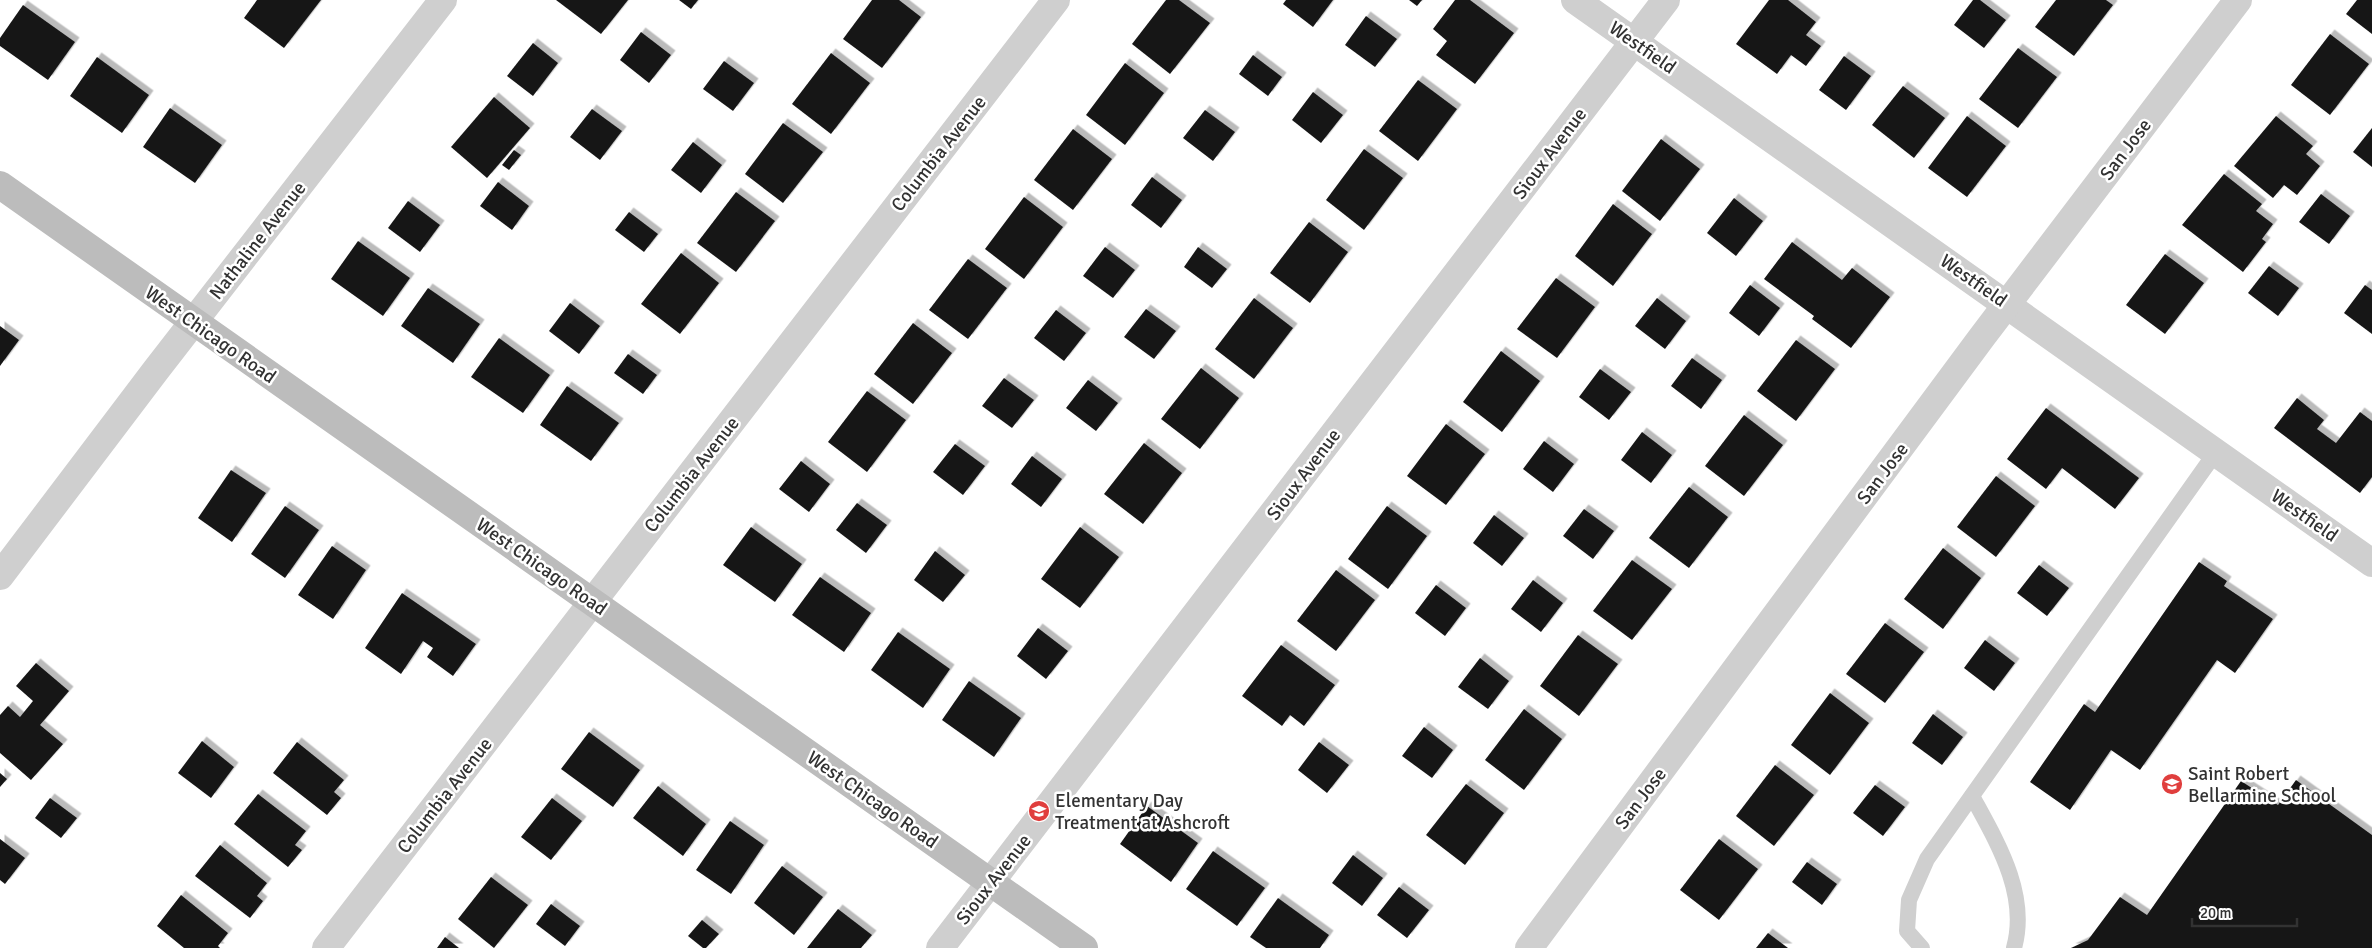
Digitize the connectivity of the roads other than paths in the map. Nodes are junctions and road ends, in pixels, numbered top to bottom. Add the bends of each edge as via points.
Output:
1 (443, 0) edge
2 (1056, 0) edge
3 (1575, 0) edge
4 (1666, 0) edge
5 (2238, 0) edge
6 (1635, 42) junction
7 (0, 185) edge
8 (2008, 304) junction
9 (193, 322) junction
10 (2216, 452) junction
11 (2372, 563) edge
12 (0, 576) edge
13 (593, 602) junction
14 (1972, 796) junction
15 (991, 882) junction
16 (326, 948) edge
17 (940, 948) edge
18 (1084, 948) edge
19 (1529, 948) edge
20 (1922, 948) edge
21 (2014, 948) edge

1 - 9 street, Nathaline Avenue
2 - 13 street, Columbia Avenue
3 - 6 street, Westfield
4 - 6 street, Sioux Avenue
5 - 8 street, San Jose
6 - 8 street, Westfield
6 - 15 street, Sioux Avenue
7 - 9 street, West Chicago Road
8 - 10 street, Westfield
8 - 19 street, San Jose
9 - 12 street, Nathaline Avenue
9 - 13 street, West Chicago Road
10 - 11 street, Westfield
10 - 14 lane
13 - 15 street, West Chicago Road
13 - 16 street, Columbia Avenue
14 - 20 lane via 1927,860 1909,900 1907,930
14 - 21 lane via 2007,863 2018,914
15 - 17 street, Sioux Avenue
15 - 18 street, West Chicago Road

